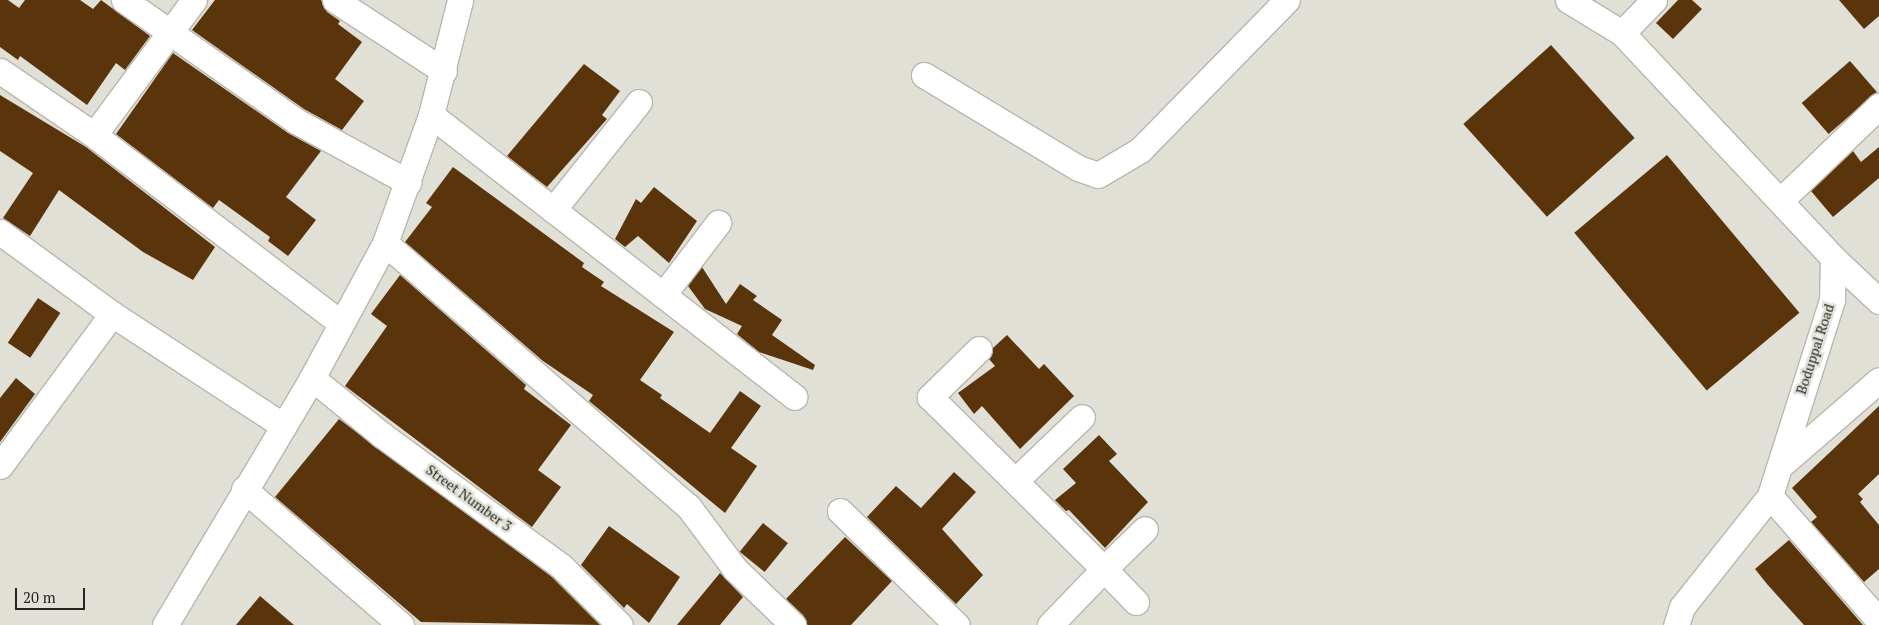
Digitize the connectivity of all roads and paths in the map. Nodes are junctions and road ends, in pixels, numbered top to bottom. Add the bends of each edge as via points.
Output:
1 (124, 0) edge
2 (194, 0) edge
3 (335, 0) edge
4 (460, 0) edge
5 (1287, 0) edge
6 (1568, 0) edge
7 (1654, 0) edge
8 (169, 31) junction
9 (1622, 33) junction
10 (0, 71) edge
11 (444, 71) junction
12 (924, 76) dead end
13 (639, 102) dead end
14 (1879, 106) edge
15 (431, 115) junction
16 (94, 135) junction
17 (408, 182) junction
18 (1781, 200) junction
19 (553, 210) junction
20 (718, 223) dead end
21 (0, 232) edge
22 (384, 243) junction
23 (1833, 258) junction
24 (663, 295) junction
25 (1879, 301) edge
26 (112, 314) junction
27 (341, 323) junction
28 (979, 349) dead end
29 (312, 378) junction
30 (1879, 380) edge
31 (794, 397) dead end
32 (1082, 417) dead end
33 (284, 426) junction
34 (2, 458) edge
35 (1782, 464) junction
36 (1016, 480) junction
37 (244, 489) junction
38 (1770, 496) junction
39 (840, 511) dead end
40 (1145, 530) dead end
41 (1104, 569) junction
42 (1136, 602) dead end
43 (1685, 619) edge
44 (173, 621) edge
45 (1879, 621) edge
46 (402, 625) edge
47 (620, 625) edge
48 (793, 625) edge
49 (957, 625) edge
50 (1050, 625) edge

1 - 8 street
2 - 8 street
3 - 11 street
4 - 11 street
5 - 12 street via 1140,150 1098,175 1078,168
6 - 9 street
7 - 9 street
8 - 16 street
8 - 17 street via 296,121
9 - 18 street
10 - 16 street
11 - 15 street
13 - 19 street
14 - 18 street
15 - 17 street
15 - 19 street
16 - 27 street
17 - 22 street
18 - 23 street
19 - 24 street
20 - 24 street
21 - 26 street
22 - 27 street
22 - 48 street via 688,506 735,570
23 - 25 street
23 - 35 street, Boduppal Road via 1832,300 1800,396
24 - 31 street
26 - 33 street
26 - 34 street
27 - 29 street
28 - 36 street via 930,397
29 - 33 street
29 - 47 street, Street Number 3 via 382,435 561,566
30 - 35 street
32 - 36 street
33 - 37 street
35 - 38 street, Boduppal Road
36 - 41 street
37 - 44 street
37 - 46 street
38 - 43 street, Boduppal Road
38 - 45 street
39 - 49 street
40 - 41 street
41 - 42 street
41 - 50 street

